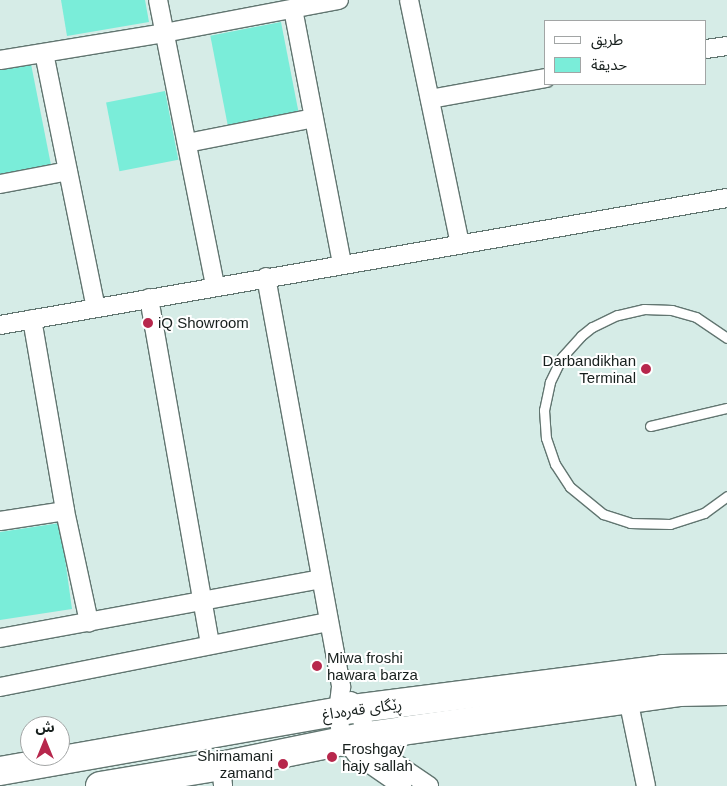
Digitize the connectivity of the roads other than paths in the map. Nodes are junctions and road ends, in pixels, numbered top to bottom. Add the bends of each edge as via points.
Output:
1 (158, 0) edge
2 (409, 0) edge
3 (332, 1) edge
4 (293, 9) junction
5 (164, 33) junction
6 (727, 46) edge
7 (707, 49) edge
8 (44, 53) junction
9 (0, 60) edge
10 (544, 78) edge
11 (430, 99) junction
12 (314, 118) junction
13 (187, 143) junction
14 (68, 171) junction
15 (0, 184) edge
16 (727, 198) edge
17 (460, 244) junction
18 (342, 264) junction
19 (266, 277) junction
20 (216, 286) junction
21 (149, 298) junction
22 (96, 308) junction
23 (32, 319) junction
24 (0, 325) edge
25 (727, 338) edge
26 (727, 408) edge
27 (650, 426) dead end
28 (727, 496) edge
29 (65, 511) junction
30 (0, 521) edge
31 (321, 579) junction
32 (202, 601) junction
33 (89, 622) junction
34 (329, 622) junction
35 (0, 638) edge
36 (210, 644) junction
37 (727, 668) edge
38 (0, 686) edge
39 (727, 691) edge
40 (628, 700) junction
41 (345, 702) junction
42 (356, 738) junction
43 (0, 772) edge
44 (222, 776) edge
45 (116, 785) edge
46 (402, 786) edge
47 (429, 786) edge
48 (646, 786) edge

1 - 5 street
2 - 11 street
3 - 4 street
4 - 5 street
4 - 12 street
5 - 8 street
5 - 13 street
6 - 7 street
8 - 9 street
8 - 14 street
10 - 11 street
11 - 17 street
12 - 13 street
12 - 18 street
13 - 20 street
14 - 15 street
14 - 22 street
16 - 17 street
17 - 18 street
18 - 19 street
19 - 20 street
19 - 31 street
20 - 21 street
21 - 22 street
21 - 32 street
22 - 23 street
23 - 24 street
23 - 29 street
25 - 28 lane via 696,317 672,310 630,311 604,320 580,336 555,369 546,396 544,424 555,464 570,487 591,506 616,519 643,525 670,524 704,512
26 - 27 lane
29 - 30 street
29 - 33 street
31 - 32 street
31 - 34 street
32 - 33 street
32 - 36 street
33 - 35 street
34 - 36 street
34 - 41 street
36 - 38 street
37 - 41 main road, ڕێگای قەرەداغ via 663,669
39 - 40 main road, ڕێگای قەرەداغ via 679,692
40 - 42 main road, ڕێگای قەرەداغ
40 - 48 street
41 - 42 street
41 - 43 main road, ڕێگای قەرەداغ
42 - 44 main road, ڕێگای قەرەداغ
42 - 46 street via 357,755
42 - 47 street
44 - 45 main road, ڕێگای قەرەداغ

